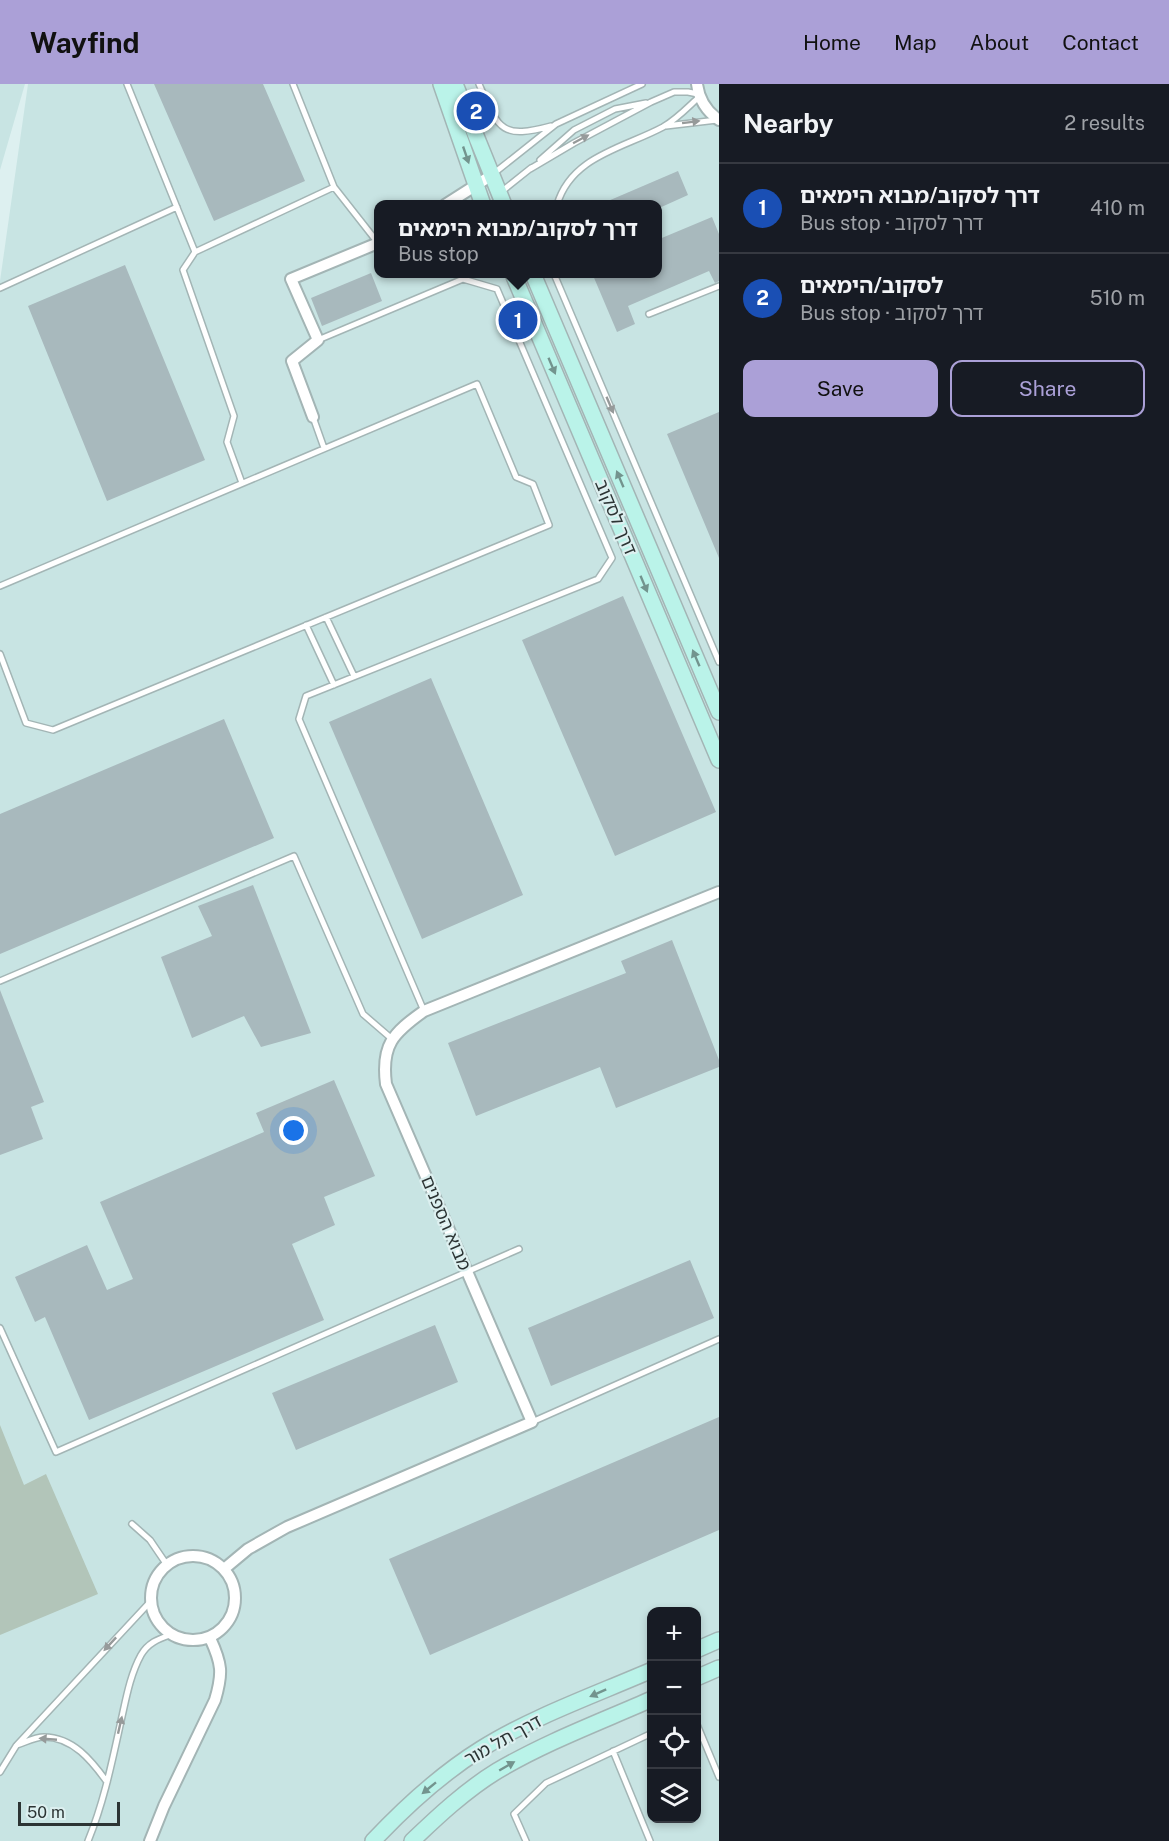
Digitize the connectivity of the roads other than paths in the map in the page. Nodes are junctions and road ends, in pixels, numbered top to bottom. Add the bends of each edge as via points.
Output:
1 (127, 84) edge
2 (293, 84) edge
3 (441, 84) edge
4 (455, 84) edge
5 (479, 84) edge
6 (642, 84) edge
7 (698, 92) edge
8 (653, 101) junction
9 (718, 120) edge
10 (556, 124) junction
11 (665, 126) junction
12 (530, 169) junction
13 (492, 175) junction
14 (476, 186) junction
15 (334, 187) junction
16 (502, 199) edge
17 (452, 200) edge
18 (481, 200) edge
19 (559, 200) edge
20 (177, 207) junction
21 (374, 238) edge
22 (374, 245) edge
23 (195, 252) junction
24 (515, 278) edge
25 (535, 278) edge
26 (556, 278) edge
27 (719, 286) edge
28 (0, 288) edge
29 (649, 314) dead end
30 (318, 339) junction
31 (313, 417) joint
32 (324, 448) junction
33 (242, 483) junction
34 (0, 586) edge
35 (326, 617) junction
36 (306, 625) junction
37 (0, 654) edge
38 (719, 662) edge
39 (354, 676) junction
40 (334, 684) junction
41 (719, 712) edge
42 (719, 760) edge
43 (719, 892) edge
44 (0, 981) edge
45 (424, 1011) junction
46 (392, 1039) junction
47 (519, 1249) dead end
48 (467, 1271) junction
49 (0, 1328) edge
50 (719, 1339) edge
51 (532, 1422) junction
52 (132, 1524) dead end
53 (167, 1565) junction
54 (224, 1569) junction
55 (150, 1602) junction
56 (170, 1635) junction
57 (210, 1638) junction
58 (719, 1640) edge
59 (701, 1648) edge
60 (719, 1668) edge
61 (647, 1672) edge
62 (701, 1676) edge
63 (647, 1701) edge
64 (701, 1734) edge
65 (647, 1735) edge
66 (16, 1746) junction
67 (613, 1751) junction
68 (0, 1772) edge
69 (719, 1777) edge
70 (107, 1782) junction
71 (88, 1841) edge
72 (150, 1841) edge
73 (373, 1841) edge
74 (412, 1841) edge
75 (526, 1841) edge
76 (650, 1841) edge

1 - 20 lane
2 - 15 lane
3 -> 14 street
4 - 13 street
5 - 10 lane via 494,119 507,129 528,131
6 - 10 lane
7 - 8 lane via 674,92
7 - 9 street via 709,113
7 - 11 lane
12 -> 8 lane
8 - 12 lane via 615,109 574,130
11 -> 9 lane
10 - 13 lane
11 - 19 lane via 584,164 568,181
12 - 16 lane
13 - 14 street
13 - 16 street
14 - 17 street
14 - 18 street
15 - 21 lane
15 - 23 lane
20 - 23 lane
20 - 28 lane
22 - 30 street via 291,279
23 - 33 lane via 183,270 234,416 227,442
24 -> 42 street, דרך לסקוב
41 -> 25 street, דרך לסקוב
26 -> 38 lane
27 - 29 lane
30 - 31 street via 292,361
30 - 39 lane via 463,279 497,290 612,558 598,579
31 - 32 lane
32 - 33 lane
32 - 35 lane via 477,384 516,477 533,484 549,525
33 - 34 lane
35 - 36 lane
35 - 39 lane
36 - 37 lane via 53,730 26,723
36 - 40 lane
39 - 40 lane
40 - 45 lane via 306,696 299,719
43 - 45 street
44 - 46 lane via 294,856 363,1014
45 - 46 street
46 - 48 street, מבוא הספנים via 385,1053 386,1084
47 - 48 lane
48 - 49 lane via 56,1452
48 - 51 street, מבוא הספנים
50 - 51 lane
51 - 54 street via 278,1532
52 - 53 lane via 150,1540
53 - 54 street via 190,1556 214,1561
53 - 55 street via 154,1581
54 - 57 street via 234,1587 235,1607 225,1625
55 - 56 street via 153,1615
55 -> 66 lane
56 - 57 street via 189,1641
70 -> 56 lane via 131,1678 147,1646
57 - 72 street via 220,1660 218,1688
58 - 59 street
60 - 62 street
61 -> 73 street, דרך תל מור via 508,1733 481,1749 417,1798
74 -> 63 street, דרך תל מור via 474,1787 512,1763
64 - 69 lane
65 - 67 lane
66 - 68 lane
70 -> 66 lane via 86,1755 70,1744 46,1737
67 - 75 lane via 546,1783 514,1814
67 - 76 lane
70 - 71 lane

